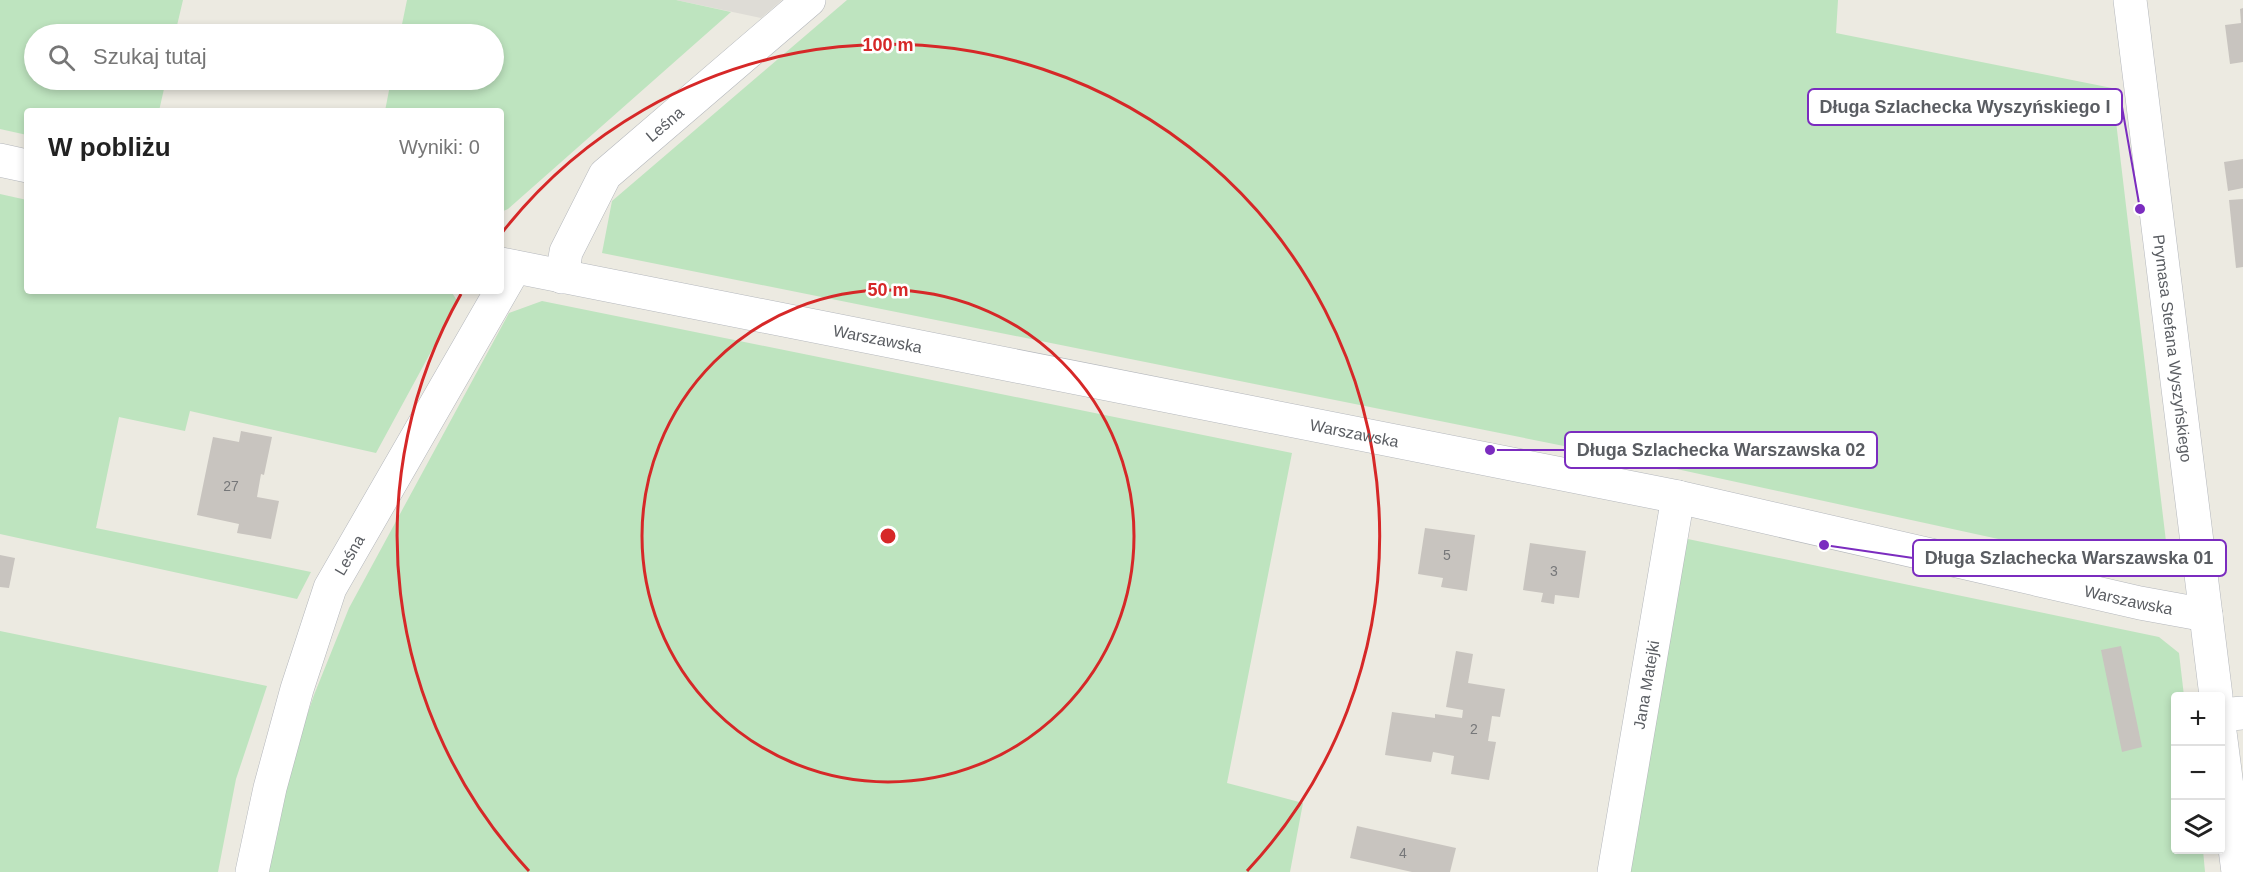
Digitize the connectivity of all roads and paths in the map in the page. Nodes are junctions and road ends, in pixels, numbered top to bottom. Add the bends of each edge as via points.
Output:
1 (809, 0) edge
2 (2130, 0) edge
3 (0, 160) edge
4 (24, 165) edge
5 (508, 265) edge
6 (562, 277) junction
7 (492, 294) edge
8 (1678, 496) junction
9 (2206, 615) junction
10 (2216, 692) edge
11 (2243, 713) edge
12 (2225, 715) edge
13 (2222, 746) edge
14 (252, 872) edge
15 (1614, 872) edge
16 (2238, 872) edge

1 - 6 street, Leśna via 605,175 566,252
2 - 9 street, Prymasa Stefana Wyszyńskiego
3 - 4 street
5 - 6 street, Warszawska
6 - 8 street, Warszawska
7 - 14 street, Leśna via 330,588 297,689
8 - 9 street, Warszawska
8 - 15 street, Jana Matejki
9 - 10 street, Prymasa Stefana Wyszyńskiego
11 - 12 street
13 - 16 street

